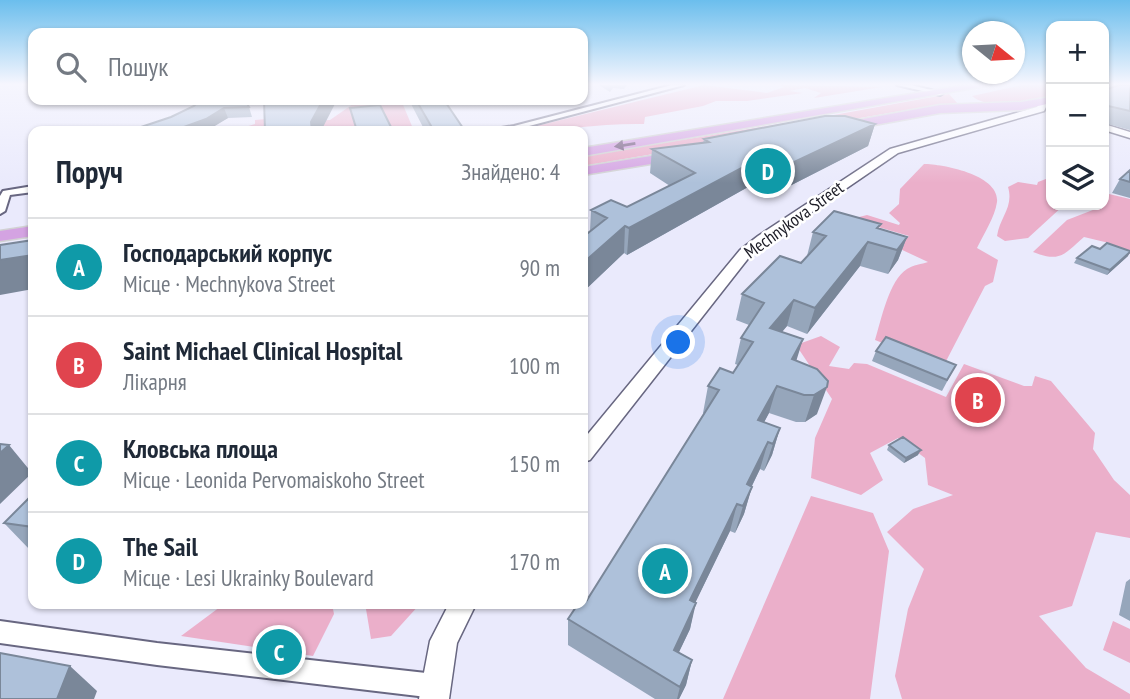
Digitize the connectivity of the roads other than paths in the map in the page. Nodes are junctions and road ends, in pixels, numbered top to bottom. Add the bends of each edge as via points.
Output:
1 (554, 118) edge
2 (793, 118) joint
3 (885, 118) edge
4 (971, 118) edge
5 (982, 118) edge
6 (1011, 118) edge
7 (1000, 121) joint
8 (522, 126) edge
9 (1109, 129) edge
10 (1130, 135) edge
11 (588, 151) edge
12 (703, 152) edge
13 (588, 171) edge
14 (28, 190) edge
15 (0, 211) edge
16 (28, 232) edge
17 (0, 236) edge
18 (588, 448) edge
19 (460, 609) edge
20 (0, 632) edge
21 (435, 692) edge

1 - 8 street
2 - 3 main road via 815,129
2 -> 11 main road
4 - 18 street, Mechnykova Street via 894,151 745,253
5 - 7 main road
6 - 7 street
9 - 10 street
12 - 13 main road
14 - 15 street via 6,193
16 - 17 main road
19 - 21 street via 444,641
20 - 21 street

